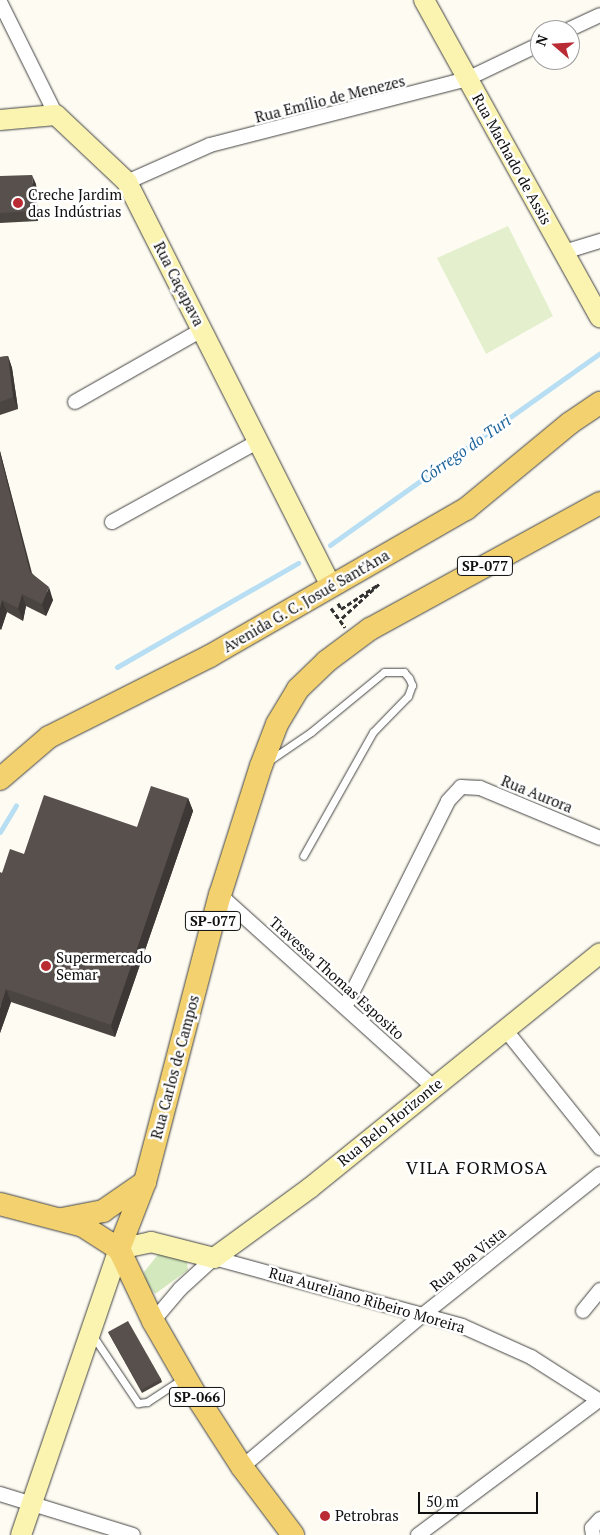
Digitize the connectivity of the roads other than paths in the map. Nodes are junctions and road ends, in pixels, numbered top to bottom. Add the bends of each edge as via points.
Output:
1 (424, 0) edge
2 (0, 2) edge
3 (600, 15) edge
4 (580, 24) edge
5 (530, 49) edge
6 (467, 79) junction
7 (56, 115) junction
8 (0, 120) edge
9 (127, 182) junction
10 (600, 241) edge
11 (564, 252) junction
12 (600, 317) edge
13 (202, 330) junction
14 (75, 402) dead end
15 (600, 403) edge
16 (260, 441) junction
17 (600, 504) edge
18 (112, 522) dead end
19 (327, 593) junction
20 (261, 766) junction
21 (0, 779) edge
22 (600, 838) edge
23 (303, 856) dead end
24 (220, 894) junction
25 (600, 953) edge
26 (345, 1007) junction
27 (504, 1028) junction
28 (433, 1087) junction
29 (600, 1148) edge
30 (600, 1174) edge
31 (145, 1182) junction
32 (0, 1204) edge
33 (59, 1220) junction
34 (119, 1249) junction
35 (214, 1258) junction
36 (600, 1290) edge
37 (583, 1311) dead end
38 (424, 1314) junction
39 (153, 1321) junction
40 (90, 1332) junction
41 (186, 1377) junction
42 (600, 1400) edge
43 (242, 1468) junction
44 (0, 1494) edge
45 (30, 1505) junction
46 (600, 1519) edge
47 (592, 1534) edge
48 (20, 1535) edge
49 (133, 1535) edge
50 (293, 1535) edge
51 (418, 1535) edge

1 - 6 street, Rua Machado de Assis
2 - 7 street, Rua Caçapava
3 - 4 street
5 - 6 street, Rua Emílio de Menezes
6 - 9 street, Rua Emílio de Menezes via 210,145
6 - 11 street, Rua Machado de Assis
7 - 8 street
7 - 9 street, Rua Caçapava
9 - 13 street, Rua Caçapava
10 - 11 street
11 - 12 street, Rua Machado de Assis
13 - 14 street
13 - 16 street, Rua Caçapava
15 - 19 main road, Avenida G. C. Josué Sant'Ana via 570,423 466,509
16 - 18 street
16 - 19 street, Rua Caçapava
17 - 20 main road, Rua Carlos de Campos / SP-077 via 361,634 298,689 277,724
19 - 21 main road, Avenida G. C. Josué Sant'Ana via 49,737
20 - 23 lane via 311,732 384,672 404,672 409,678 412,685 408,696 373,732
20 - 24 main road, Rua Carlos de Campos / SP-077
22 - 26 street, Rua Aurora via 480,788 461,786 448,800
24 - 26 street, Travessa Thomas Esposito
24 - 31 main road, Rua Carlos de Campos / SP-077
25 - 27 street, Rua Belo Horizonte
26 - 28 street, Travessa Thomas Esposito
27 - 28 street, Rua Belo Horizonte
27 - 29 street
28 - 35 street, Rua Belo Horizonte via 310,1188
30 - 38 street, Rua Boa Vista
31 - 33 main road via 103,1211
31 - 34 main road, Rua Carlos de Campos / SP-077
32 - 33 main road
33 - 34 main road via 83,1226
34 - 35 street, Rua Aureliano Ribeiro Moreira via 151,1242
34 - 39 main road, SP-066
34 - 40 street, Rua Carlos de Campos
35 - 38 street, Rua Aureliano Ribeiro Moreira
35 - 39 street, Rua Belo Horizonte via 180,1289
36 - 37 street
38 - 42 street, Rua Aureliano Ribeiro Moreira via 501,1342
38 - 43 street, Rua Boa Vista
39 - 41 main road, SP-066
40 - 41 lane via 138,1403 147,1402
40 - 45 street, Rua Carlos de Campos
41 - 43 main road, SP-066
42 - 51 street
43 - 50 main road, SP-066
44 - 45 street
45 - 48 street, Rua Carlos de Campos
45 - 49 street
46 - 47 street

